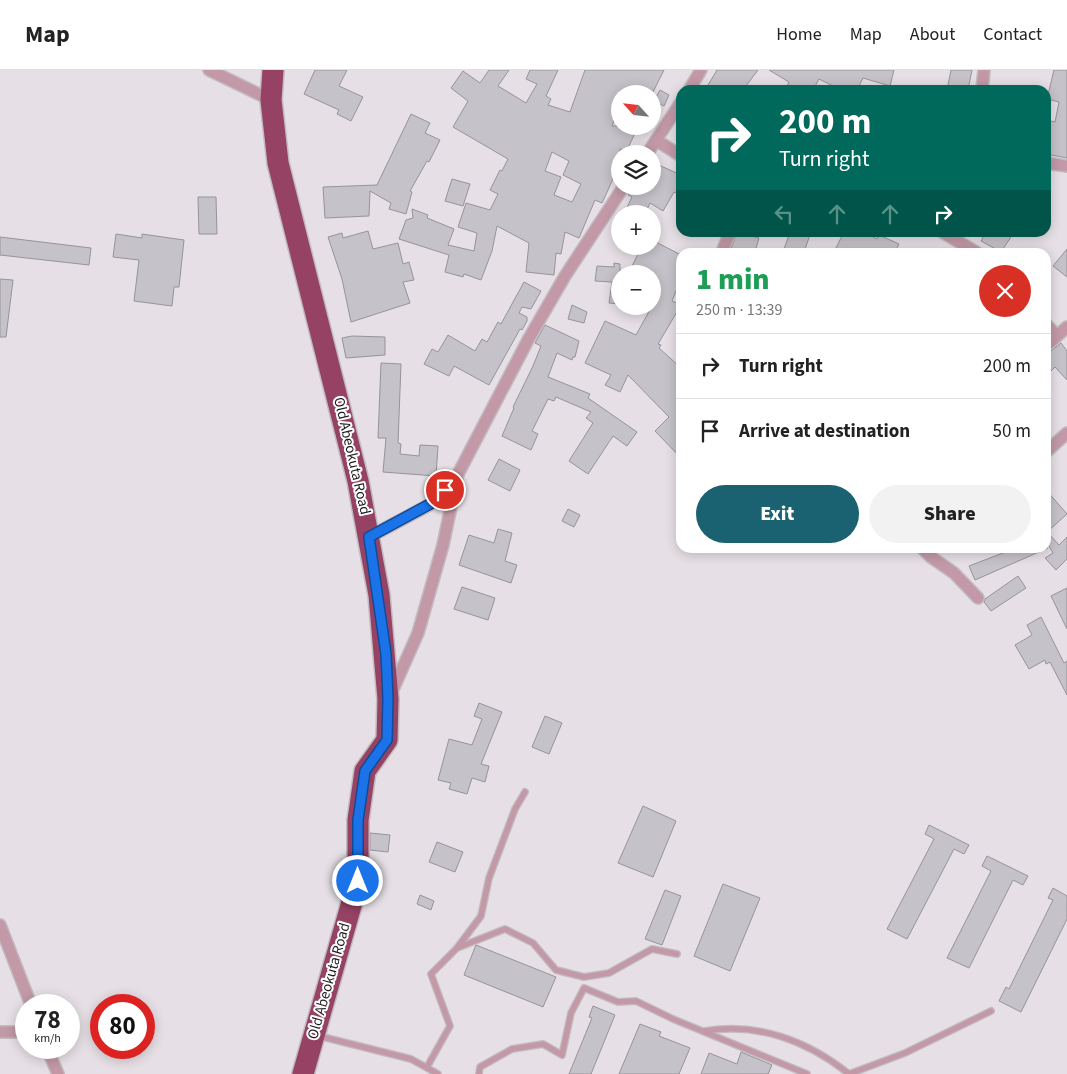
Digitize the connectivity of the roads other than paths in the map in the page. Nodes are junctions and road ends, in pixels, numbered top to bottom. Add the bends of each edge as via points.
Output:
1 (210, 70) edge
2 (273, 70) edge
3 (701, 70) edge
4 (984, 70) edge
5 (692, 85) edge
6 (982, 85) edge
7 (271, 100) junction
8 (676, 110) edge
9 (656, 140) junction
10 (653, 145) edge
11 (676, 153) edge
12 (1051, 164) edge
13 (1067, 166) edge
14 (618, 195) edge
15 (950, 237) edge
16 (969, 248) edge
17 (1067, 327) edge
18 (1051, 330) edge
19 (1056, 335) junction
20 (1051, 340) edge
21 (1067, 433) edge
22 (1051, 447) edge
23 (457, 476) junction
24 (369, 537) junction
25 (928, 553) edge
26 (978, 598) dead end
27 (388, 699) junction
28 (525, 792) dead end
29 (0, 925) edge
30 (457, 948) junction
31 (677, 954) dead end
32 (27, 994) edge
33 (991, 1011) dead end
34 (703, 1031) junction
35 (0, 1032) edge
36 (15, 1032) edge
37 (314, 1034) junction
38 (52, 1059) edge
39 (427, 1067) junction
40 (58, 1074) edge
41 (303, 1074) edge
42 (438, 1074) edge
43 (479, 1074) edge
44 (807, 1074) edge
45 (849, 1074) edge

1 - 7 street
2 - 7 highway, Old Abeokuta Road
3 - 5 street
4 - 6 street
7 - 24 highway, Old Abeokuta Road via 278,163 288,211 337,391
8 - 9 street
9 - 10 street
9 - 11 street
12 - 13 street
14 - 23 street via 528,340
15 - 16 street
17 - 19 street
18 - 19 street
19 - 20 street
21 - 22 street
23 - 24 street via 430,504
23 - 27 street via 443,546 418,633
24 - 27 highway, Old Abeokuta Road via 381,615
25 - 26 street via 954,573
27 - 37 highway, Old Abeokuta Road via 387,740 365,771 358,820 358,881
28 - 30 lane via 515,809 489,878 481,916
29 - 32 street
30 - 31 lane via 506,929 533,943 556,970 584,977 609,973 652,949
30 - 39 lane via 431,974 450,1026
33 - 45 lane via 905,1053
34 - 43 lane via 636,1001 618,1002 584,988 571,1013 562,1055 543,1044 512,1049 480,1067
34 - 44 lane
34 - 45 lane via 727,1027 784,1037 829,1058
35 - 36 street
37 - 39 lane via 411,1059
37 - 41 highway, Old Abeokuta Road
38 - 40 street
39 - 42 lane

